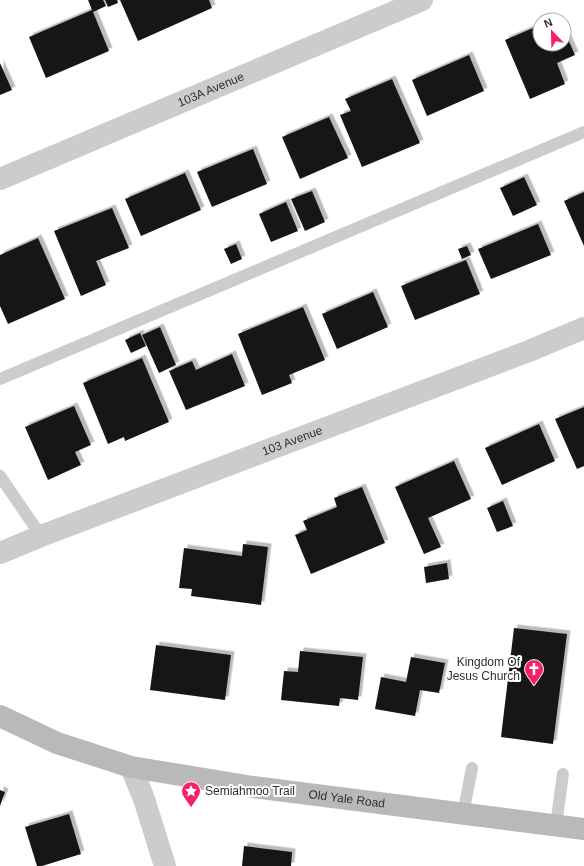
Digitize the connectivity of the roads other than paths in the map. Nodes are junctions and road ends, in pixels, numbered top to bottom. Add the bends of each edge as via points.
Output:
1 (422, 0) edge
2 (584, 132) edge
3 (0, 179) edge
4 (584, 328) edge
5 (0, 379) edge
6 (0, 476) edge
7 (41, 536) junction
8 (0, 553) edge
9 (0, 716) edge
10 (131, 767) junction
11 (472, 768) dead end
12 (563, 774) dead end
13 (463, 814) junction
14 (556, 826) junction
15 (584, 829) edge
16 (165, 866) edge

1 - 3 street, 103A Avenue
2 - 5 lane
4 - 7 street, 103 Avenue
6 - 7 lane
7 - 8 street, 103 Avenue
9 - 10 main road, Old Yale Road via 57,743
10 - 13 main road, Old Yale Road via 253,787
10 - 16 street
11 - 13 lane
12 - 14 lane
13 - 14 main road, Old Yale Road
14 - 15 main road, Old Yale Road

